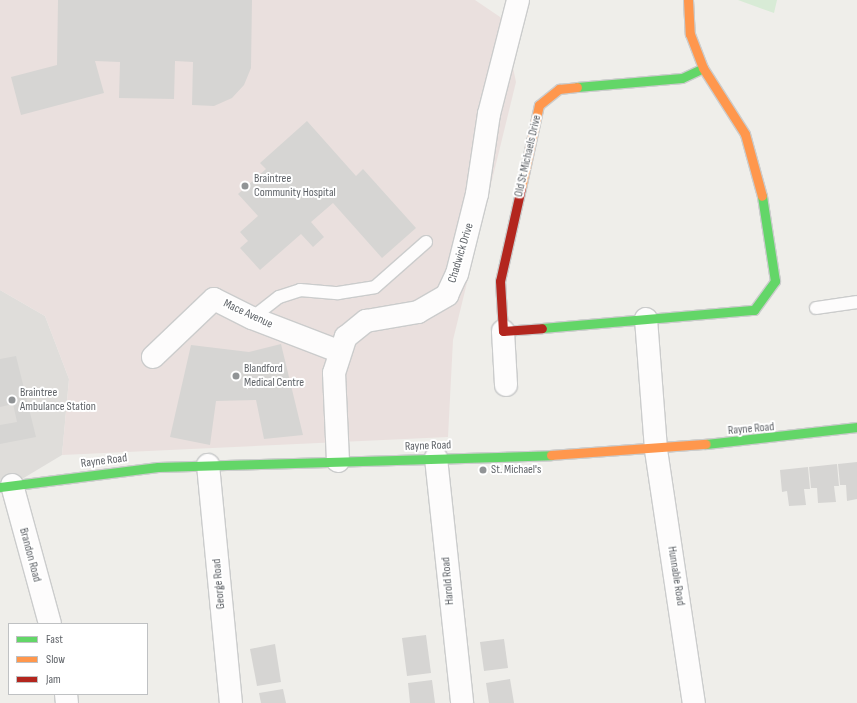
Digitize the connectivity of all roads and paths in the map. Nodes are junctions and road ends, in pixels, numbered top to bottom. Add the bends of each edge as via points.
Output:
1 (518, 0) edge
2 (688, 0) edge
3 (703, 68) junction
4 (426, 242) dead end
5 (857, 302) edge
6 (816, 308) dead end
7 (252, 318) junction
8 (646, 319) junction
9 (503, 331) junction
10 (338, 351) junction
11 (153, 357) dead end
12 (506, 385) dead end
13 (857, 428) edge
14 (656, 450) junction
15 (436, 458) junction
16 (338, 461) junction
17 (208, 465) junction
18 (6, 486) edge
19 (50, 623) edge
20 (230, 703) edge
21 (462, 703) edge
22 (694, 703) edge

1 - 10 street, Chadwick Drive via 489,114 477,194 457,274 447,295 418,312 366,321 346,336
2 - 3 street via 690,34
3 - 8 street via 745,134 766,210 776,281 754,310
3 - 9 street, Old St Michaels Drive via 682,78 559,89 539,104 500,281
4 - 7 lane via 375,287 338,293 300,290 279,297
5 - 6 lane
7 - 10 street, Mace Avenue
7 - 11 street, Mace Avenue via 214,299
8 - 9 street
8 - 14 street
9 - 12 street, Old St Michaels Drive
10 - 16 street, Chadwick Drive via 334,373
13 - 14 street, Rayne Road
14 - 15 street, Rayne Road
14 - 22 street, Hunnable Road
15 - 16 street, Rayne Road
15 - 21 street, Harold Road
16 - 17 street, Rayne Road
17 - 18 street, Rayne Road via 104,472
17 - 20 street, George Road
18 - 19 street, Brandon Road

